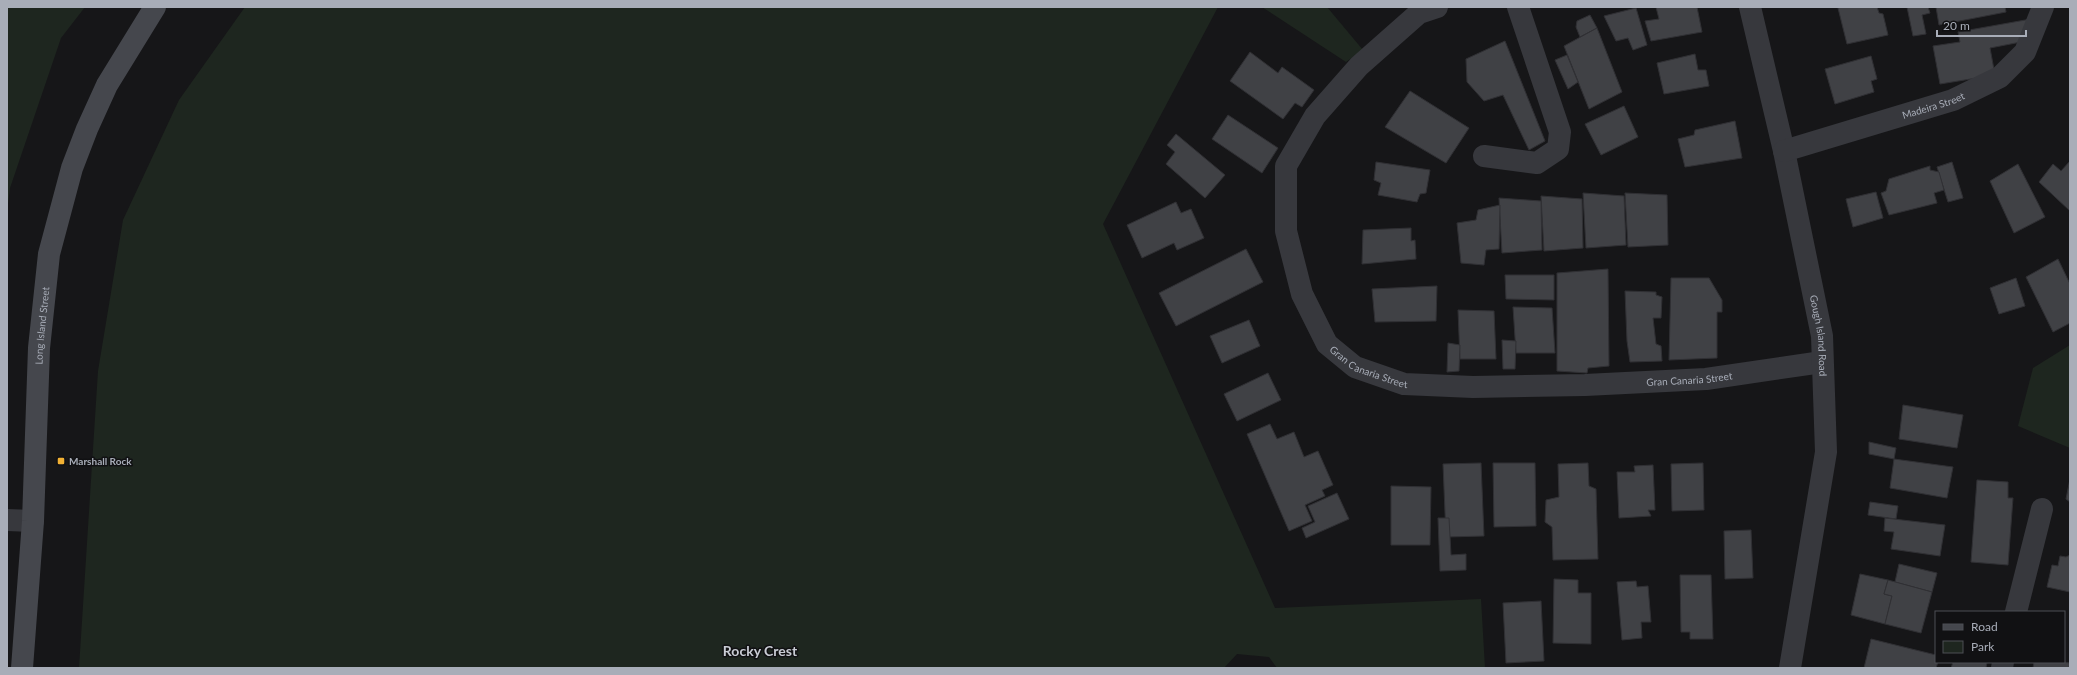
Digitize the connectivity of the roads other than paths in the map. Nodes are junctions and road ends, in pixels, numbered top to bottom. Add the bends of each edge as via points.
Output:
1 (155, 7) edge
2 (1518, 7) edge
3 (1750, 7) edge
4 (2043, 7) edge
5 (1423, 9) edge
6 (1784, 151) junction
7 (1484, 156) dead end
8 (1822, 362) junction
9 (2042, 509) dead end
10 (7, 520) edge
11 (33, 521) junction
12 (2016, 611) edge
13 (22, 668) edge
14 (1790, 668) edge

1 - 11 street, Long Island Street via 107,85 87,129 72,168 49,254 39,348
2 - 7 street via 1560,132 1558,149 1537,163
3 - 6 street, Gough Island Road
4 - 6 street, Madeira Street via 2025,52 2000,77 1952,100
5 - 8 street, Gran Canaria Street via 1359,66 1320,110 1286,166 1286,231 1302,294 1327,344 1355,367 1404,384 1474,387 1706,379
6 - 8 street, Gough Island Road via 1822,336
8 - 14 street, Gough Island Road via 1826,452
9 - 12 street
10 - 11 street
11 - 13 street, Long Island Street

